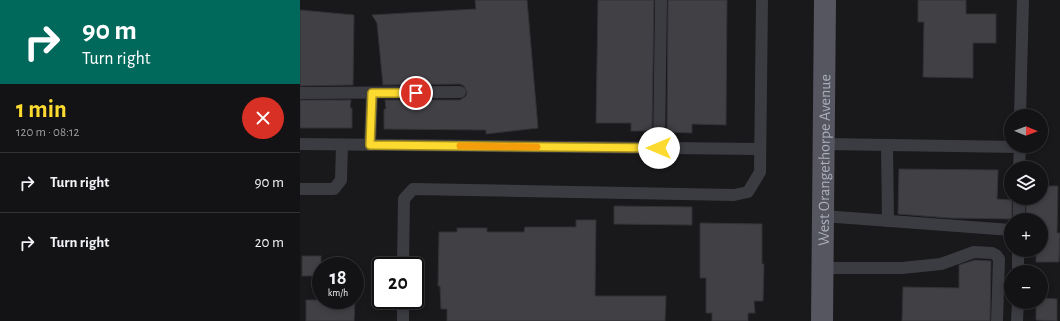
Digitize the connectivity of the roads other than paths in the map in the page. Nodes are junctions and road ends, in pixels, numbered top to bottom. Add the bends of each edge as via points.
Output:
1 (661, 0) edge
2 (762, 0) edge
3 (825, 0) edge
4 (1023, 0) edge
5 (460, 92) dead end
6 (300, 93) edge
7 (372, 93) junction
8 (1020, 109) edge
9 (300, 144) edge
10 (824, 144) junction
11 (342, 145) junction
12 (370, 145) junction
13 (887, 145) junction
14 (1004, 147) edge
15 (659, 148) junction
16 (760, 149) junction
17 (300, 189) edge
18 (823, 216) junction
19 (888, 221) junction
20 (1004, 229) edge
21 (403, 257) edge
22 (822, 268) junction
23 (403, 309) edge
24 (1018, 309) edge
25 (403, 321) edge
26 (822, 321) edge
27 (997, 321) edge
28 (1017, 321) edge

1 - 15 lane
2 - 16 lane
3 - 10 main road, West Orangethorpe Avenue
4 - 8 lane
5 - 7 lane
6 - 7 lane
7 - 12 lane
9 - 11 lane
10 - 13 lane
10 - 18 main road, West Orangethorpe Avenue
11 - 12 lane
11 - 17 lane via 341,180 334,189
12 - 15 lane
13 - 14 lane
13 - 19 lane
15 - 16 lane
16 - 21 lane via 760,172 748,192 734,196 413,189 404,199
18 - 19 lane
18 - 22 main road, West Orangethorpe Avenue
19 - 20 lane
22 - 26 main road, West Orangethorpe Avenue
22 - 27 lane via 902,268 941,264 974,252 992,253 999,259
23 - 25 lane
24 - 28 lane

